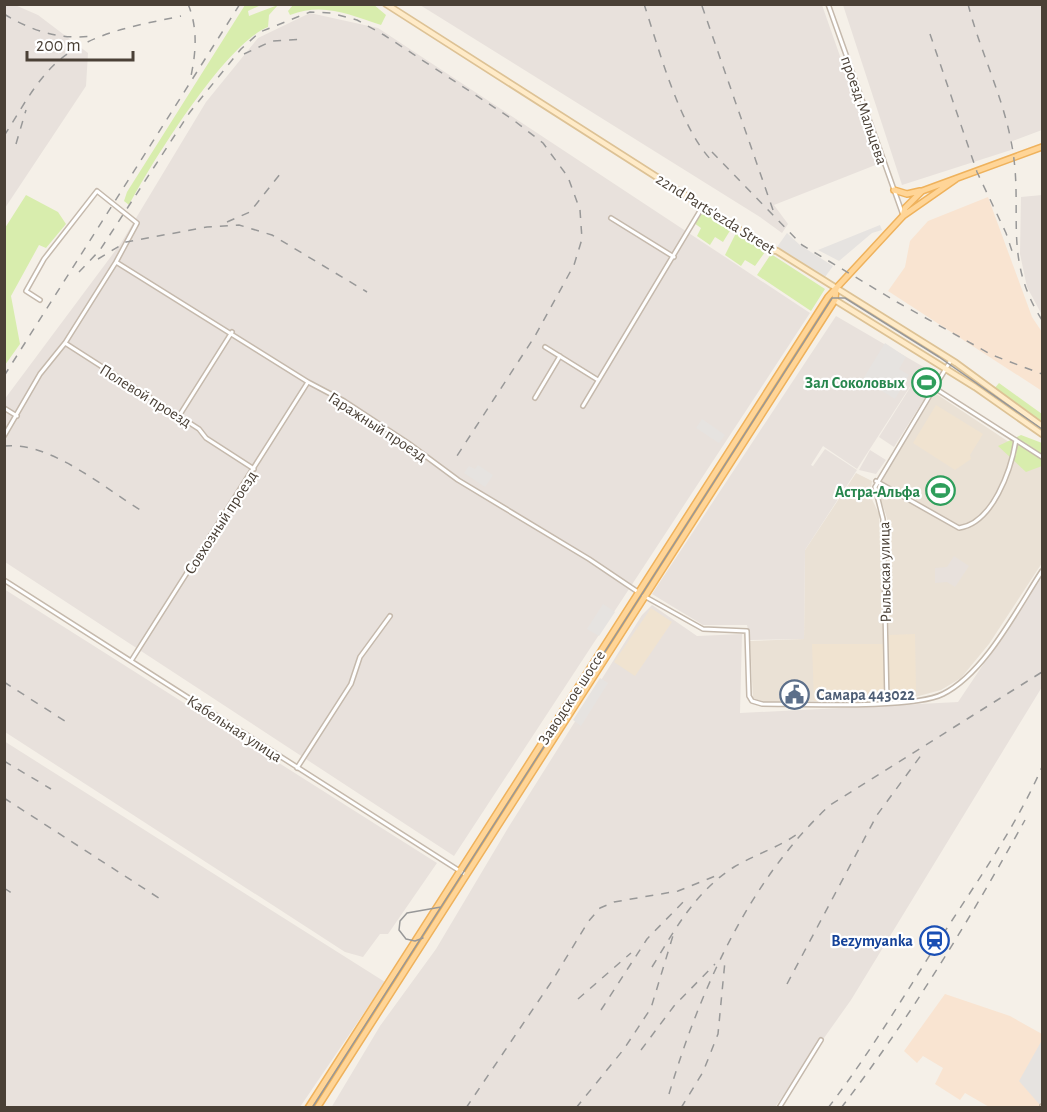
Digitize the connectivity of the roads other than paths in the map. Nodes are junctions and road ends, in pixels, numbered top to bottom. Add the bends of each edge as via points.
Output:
1 (386, 4) edge
2 (828, 4) edge
3 (1042, 147) edge
4 (956, 179) junction
5 (894, 190) junction
6 (922, 191) junction
7 (703, 206) junction
8 (903, 216) junction
9 (611, 218) dead end
10 (674, 257) junction
11 (116, 262) junction
12 (836, 289) junction
13 (39, 300) dead end
14 (836, 300) junction
15 (232, 332) junction
16 (65, 343) junction
17 (545, 347) dead end
18 (560, 356) junction
19 (951, 360) junction
20 (944, 369) junction
21 (598, 380) junction
22 (308, 382) junction
23 (933, 387) junction
24 (535, 398) dead end
25 (583, 406) dead end
26 (4, 408) edge
27 (17, 416) junction
28 (179, 416) junction
29 (1042, 426) edge
30 (1042, 434) edge
31 (4, 436) edge
32 (737, 439) junction
33 (1016, 440) junction
34 (743, 443) junction
35 (1042, 457) edge
36 (254, 469) junction
37 (876, 481) junction
38 (1042, 571) edge
39 (4, 580) edge
40 (638, 592) junction
41 (644, 596) junction
42 (390, 616) dead end
43 (131, 661) junction
44 (887, 702) junction
45 (297, 768) junction
46 (459, 871) junction
47 (466, 875) junction
48 (393, 975) junction
49 (399, 979) junction
50 (821, 1040) dead end
51 (308, 1107) edge
52 (317, 1107) edge
53 (779, 1107) edge

1 - 7 street, 22nd Parts'ezda Street
2 - 5 street, проезд Мальцева
3 - 4 main road, Заводское шоссе
4 - 6 main road, Заводское шоссе
4 - 8 main road, Заводское шоссе
5 - 6 main road via 907,194
5 - 8 street, проезд Мальцева
6 - 8 main road, Заводское шоссе via 905,208
7 - 10 street
7 - 12 street, 22nd Parts'ezda Street
8 - 12 main road, Заводское шоссе via 862,256
9 - 10 street
10 - 21 street
11 - 13 street via 137,223 97,191 44,259 26,291
11 - 15 street, Гаражный проезд
11 - 16 street
12 - 14 main road
12 - 19 street, 22nd Parts'ezda Street
12 - 32 main road, Заводское шоссе
14 - 20 street
14 - 34 main road, Заводское шоссе
15 - 22 street, Гаражный проезд
15 - 28 street
16 - 27 street via 40,374
16 - 28 street, Полевой проезд
17 - 18 street
18 - 21 street
18 - 24 street
19 - 20 street
19 - 29 street, 22nd Parts'ezda Street
20 - 23 street
20 - 30 street
21 - 25 street
22 - 36 street, Совхозный проезд
22 - 40 street, Гаражный проезд via 344,401 458,480
23 - 33 street
23 - 37 street
26 - 27 street
27 - 31 street
28 - 36 street, Полевой проезд
32 - 34 street
32 - 40 main road, Заводское шоссе
33 - 35 street
33 - 37 street via 1008,476 972,526 959,528
34 - 41 main road, Заводское шоссе
36 - 43 street, Совхозный проезд
37 - 44 street, Рыльская улица via 876,499 883,519
38 - 44 street via 991,649 960,683 932,699
39 - 43 street, Кабельная улица
40 - 41 street
40 - 46 main road, Заводское шоссе
41 - 44 street via 704,629 747,631 752,701
41 - 47 main road, Заводское шоссе
42 - 45 street via 360,657 351,684
43 - 45 street, Кабельная улица
45 - 46 street, Кабельная улица
46 - 47 street, Кабельная улица
46 - 48 main road, Заводское шоссе
47 - 49 main road, Заводское шоссе
48 - 49 street
48 - 51 main road, Заводское шоссе
49 - 52 main road, Заводское шоссе
50 - 53 street

